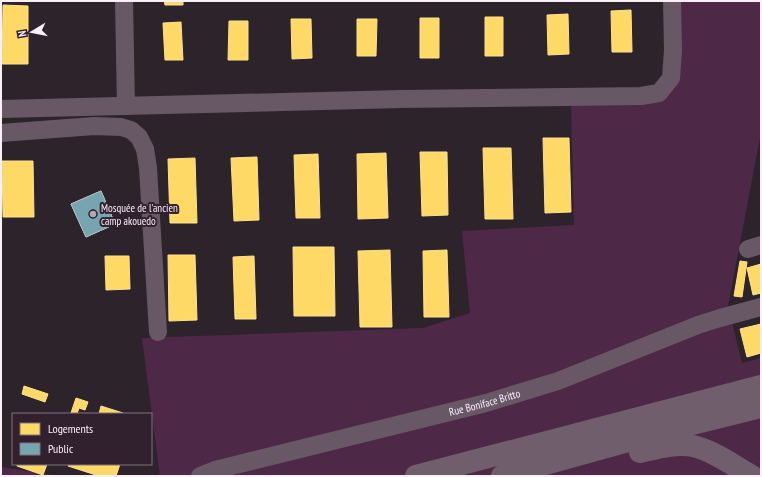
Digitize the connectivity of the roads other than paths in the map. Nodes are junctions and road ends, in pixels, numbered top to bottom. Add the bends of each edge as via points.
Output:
1 (124, 1) edge
2 (672, 1) edge
3 (126, 106) junction
4 (1, 109) edge
5 (1, 133) edge
6 (761, 307) edge
7 (158, 332) dead end
8 (761, 386) edge
9 (761, 407) edge
10 (200, 476) edge
11 (416, 476) edge
12 (502, 476) edge
13 (518, 476) edge
14 (752, 476) edge

1 - 3 street
2 - 3 street via 673,50 670,78 659,93 641,96
3 - 4 street
5 - 7 street via 94,126 121,127 131,130 139,137 145,148 148,168
6 - 10 street, Rue Boniface Britto via 698,325 558,381 529,390 215,470
8 - 11 highway
9 - 12 highway
13 - 14 highway via 682,445 694,446

